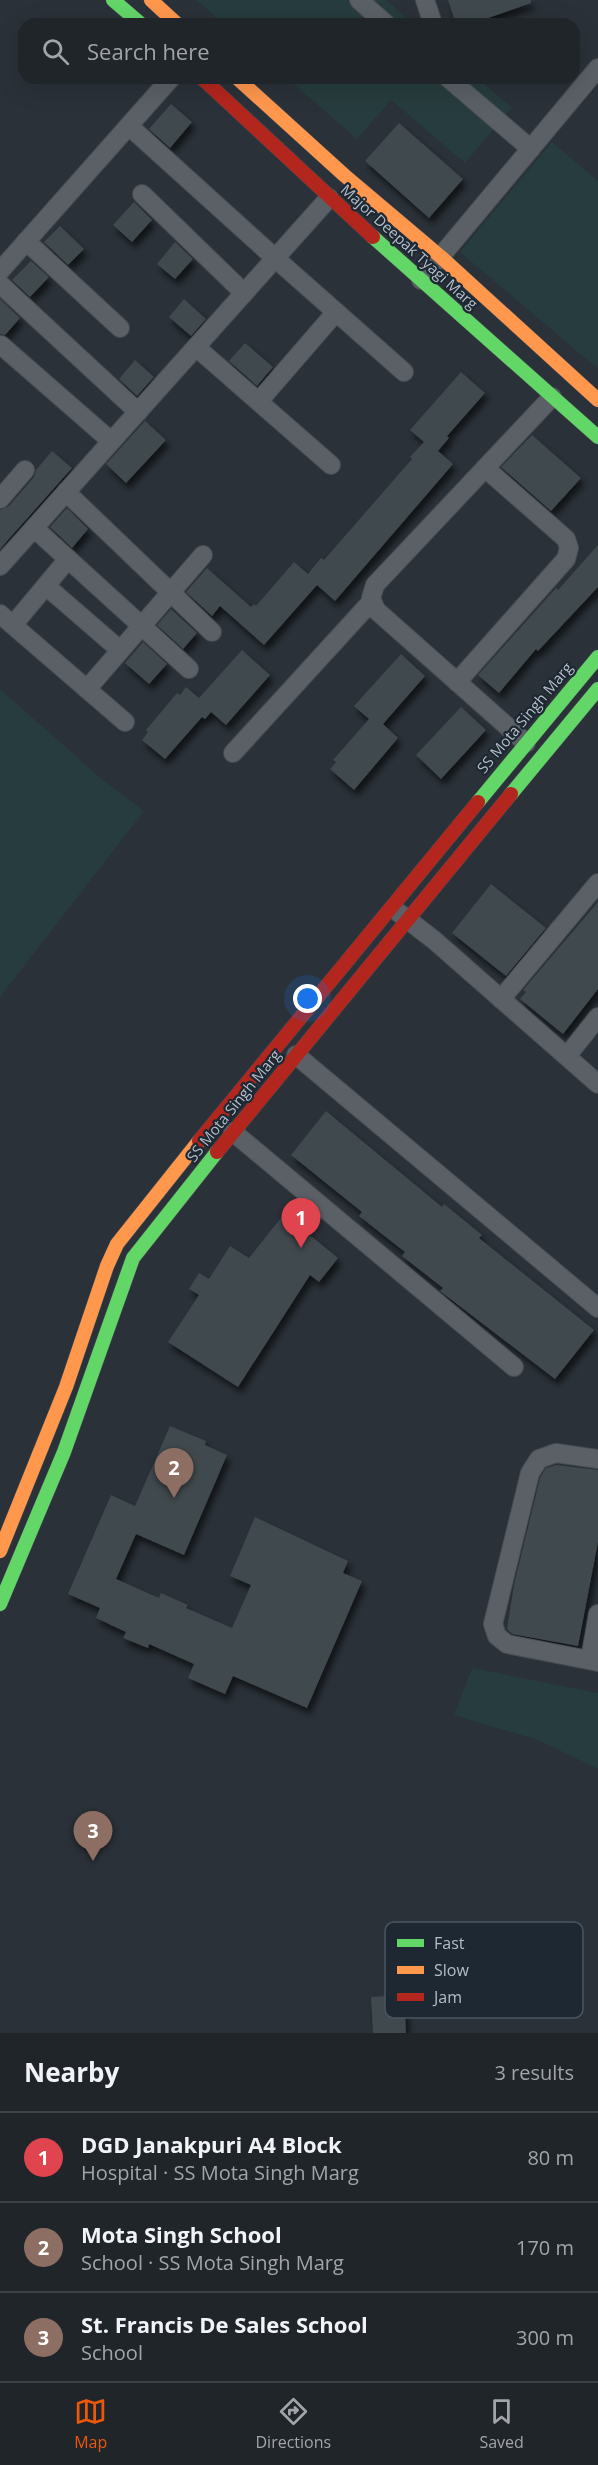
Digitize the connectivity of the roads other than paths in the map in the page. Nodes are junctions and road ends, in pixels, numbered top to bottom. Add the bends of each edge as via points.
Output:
1 (113, 0) edge
2 (151, 0) edge
3 (359, 0) edge
4 (425, 0) edge
5 (134, 18) edge
6 (170, 18) edge
7 (379, 18) edge
8 (431, 18) edge
9 (598, 68) edge
10 (166, 84) edge
11 (208, 84) edge
12 (244, 84) edge
13 (455, 84) edge
14 (129, 126) junction
15 (531, 149) junction
16 (142, 194) dead end
17 (329, 198) junction
18 (26, 241) junction
19 (441, 256) junction
20 (275, 258) junction
21 (0, 270) edge
22 (421, 280) junction
23 (0, 284) edge
24 (244, 293) junction
25 (336, 312) junction
26 (120, 328) dead end
27 (1, 345) edge
28 (196, 346) junction
29 (404, 372) dead end
30 (552, 397) junction
31 (598, 400) edge
32 (259, 401) junction
33 (138, 412) junction
34 (598, 437) edge
35 (111, 441) junction
36 (331, 465) dead end
37 (485, 468) junction
38 (25, 470) dead end
39 (66, 492) junction
40 (0, 499) edge
41 (34, 528) junction
42 (203, 555) dead end
43 (68, 559) junction
44 (0, 566) edge
45 (46, 586) junction
46 (171, 592) junction
47 (371, 602) junction
48 (6, 619) edge
49 (142, 626) junction
50 (212, 632) dead end
51 (120, 650) junction
52 (598, 657) edge
53 (189, 669) dead end
54 (458, 682) junction
55 (87, 689) junction
56 (596, 695) edge
57 (125, 722) dead end
58 (526, 743) junction
59 (233, 753) dead end
60 (598, 883) edge
61 (391, 906) junction
62 (408, 919) junction
63 (501, 999) junction
64 (598, 1017) edge
65 (296, 1055) junction
66 (567, 1056) junction
67 (598, 1084) edge
68 (233, 1132) junction
69 (598, 1308) edge
70 (514, 1367) dead end
71 (598, 1459) edge
72 (0, 1551) edge
73 (0, 1604) edge
74 (598, 1614) edge
75 (594, 1661) edge

1 - 5 street
2 - 6 street
3 - 7 street
4 - 8 street
9 - 15 street
10 - 14 street
11 - 17 street, Major Deepak Tyagi Marg
12 - 19 street, Major Deepak Tyagi Marg
13 - 15 street
14 - 18 street
14 - 20 street
15 - 19 street
16 - 24 street
17 - 20 street
17 - 22 street, Major Deepak Tyagi Marg
18 - 21 street
18 - 26 street
19 - 22 street
19 - 31 street, Major Deepak Tyagi Marg
20 - 24 street
20 - 25 street
22 - 30 street, Major Deepak Tyagi Marg
23 - 33 street
24 - 28 street
25 - 29 street
25 - 32 street
27 - 35 street
28 - 32 street
28 - 33 street
30 - 34 street, Major Deepak Tyagi Marg
30 - 37 street
32 - 36 street
33 - 35 street
35 - 39 street
37 - 47 street via 375,585
37 - 54 street via 566,539 568,548 566,559
38 - 40 street
39 - 41 street
39 - 46 street
41 - 43 street
41 - 44 street
42 - 46 street
43 - 45 street
43 - 49 street
45 - 48 street
45 - 51 street
46 - 49 street
46 - 50 street
47 - 54 street
47 - 59 street
48 - 55 street
49 - 51 street
49 - 53 street
51 - 55 street
52 - 58 street, SS Mota Singh Marg
54 - 58 street
55 - 57 street
56 - 62 street, SS Mota Singh Marg
58 - 61 street, SS Mota Singh Marg
60 - 63 street
61 - 62 street
61 - 72 street, SS Mota Singh Marg via 117,1244 66,1387
62 - 63 street
62 - 65 street, SS Mota Singh Marg
63 - 66 street
64 - 66 street
65 - 68 street, SS Mota Singh Marg
65 - 69 street
66 - 67 street
68 - 70 street
68 - 73 street, SS Mota Singh Marg via 133,1258 64,1452
71 - 75 street via 556,1454 539,1459 530,1473 493,1624 497,1636 507,1644
74 - 75 street

